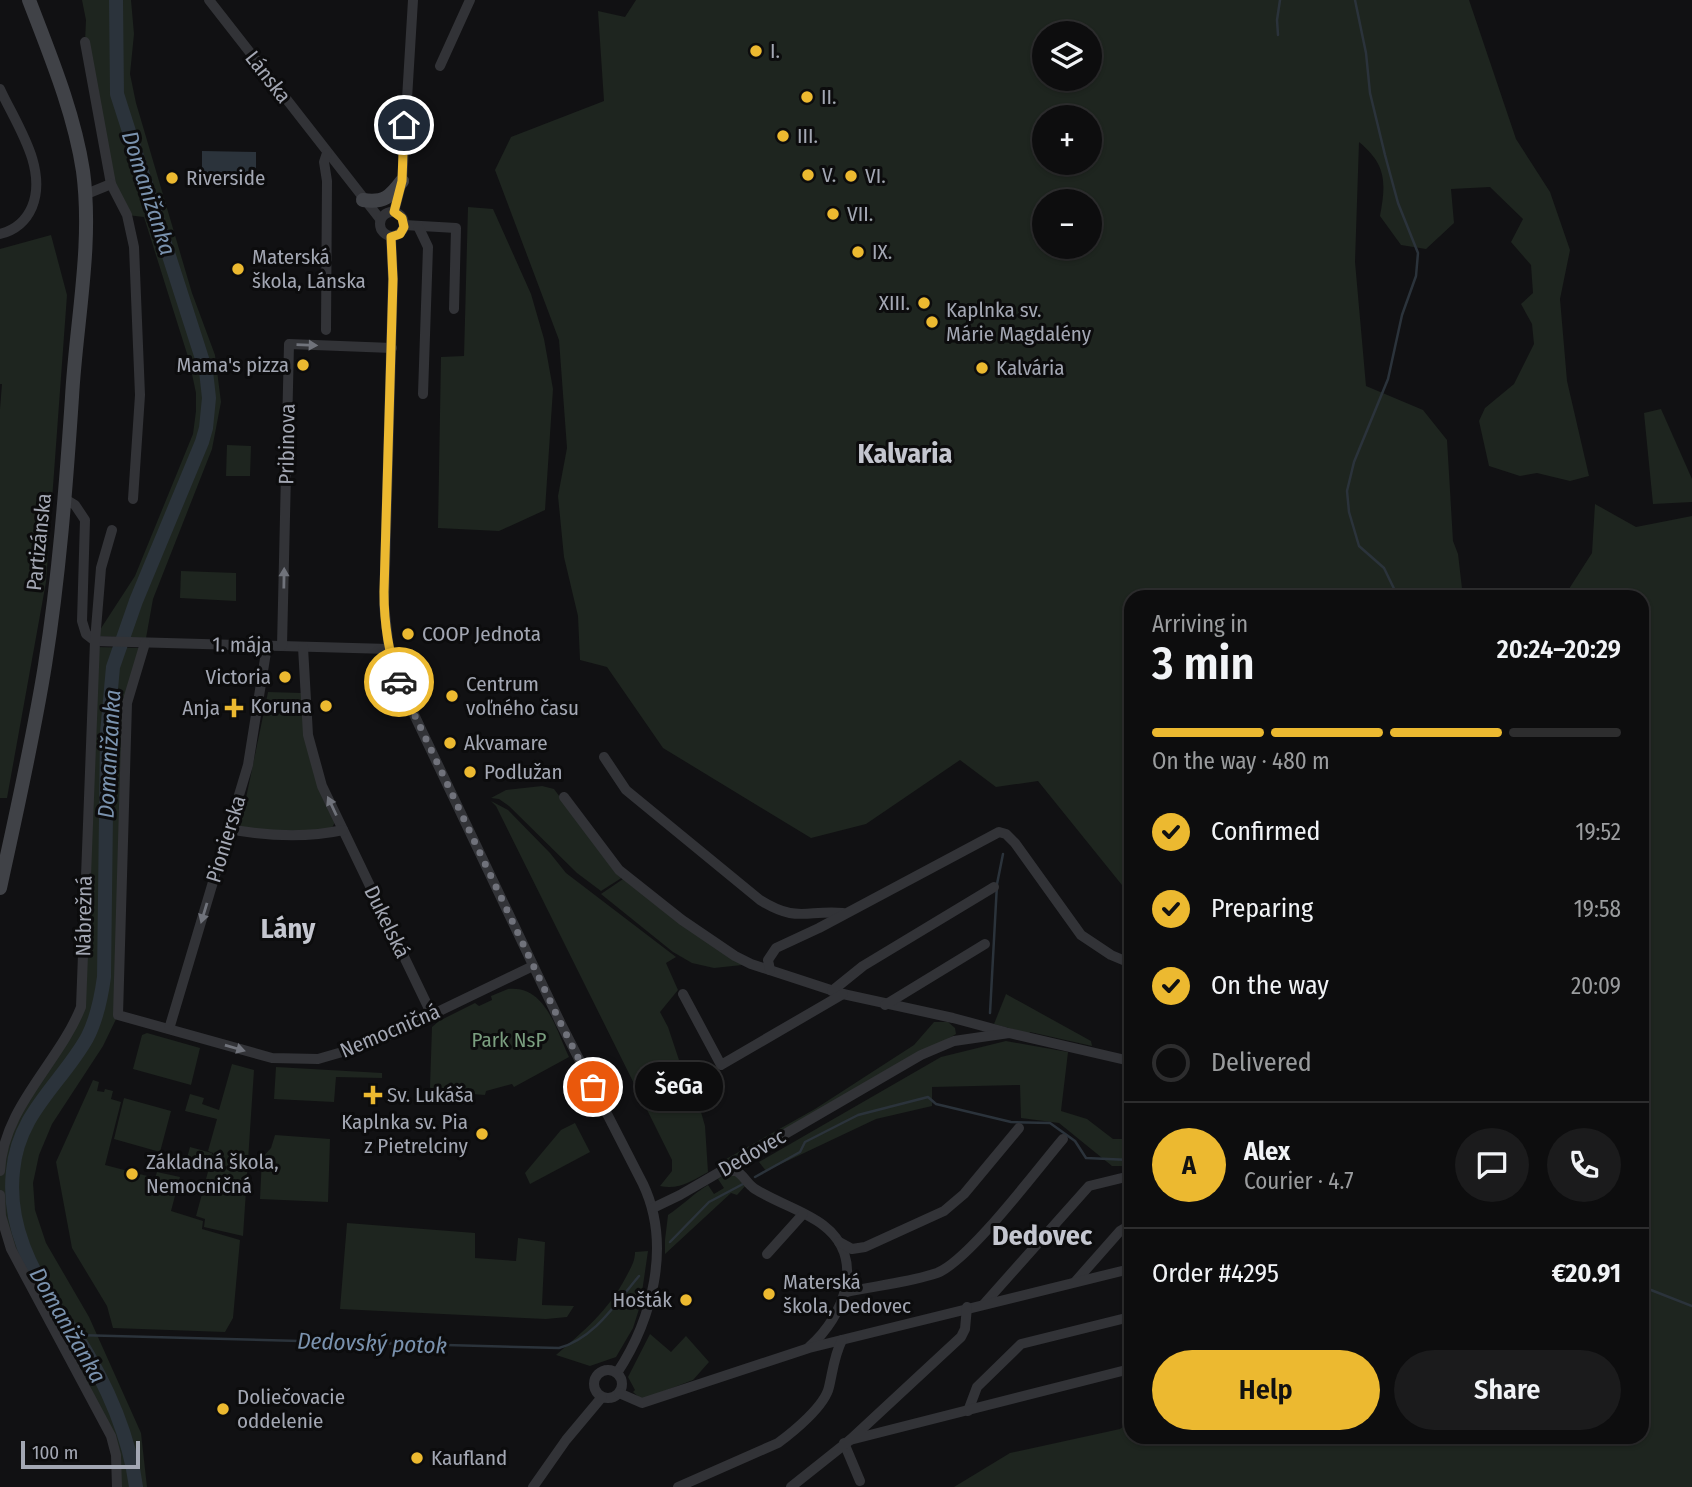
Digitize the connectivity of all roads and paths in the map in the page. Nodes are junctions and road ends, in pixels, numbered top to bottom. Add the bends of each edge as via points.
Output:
1 (29, 0) edge
2 (209, 0) edge
3 (413, 0) edge
4 (470, 0) edge
5 (85, 42) dead end
6 (440, 66) dead end
7 (0, 89) edge
8 (327, 153) junction
9 (402, 181) junction
10 (111, 184) junction
11 (84, 195) junction
12 (363, 200) junction
13 (394, 212) junction
14 (380, 219) junction
15 (404, 225) junction
16 (418, 226) junction
17 (0, 233) edge
18 (391, 237) junction
19 (454, 309) dead end
20 (326, 330) dead end
21 (392, 348) junction
22 (424, 394) dead end
23 (65, 499) junction
24 (133, 499) dead end
25 (112, 530) dead end
26 (95, 641) junction
27 (145, 643) junction
28 (267, 646) junction
29 (282, 646) junction
30 (303, 647) junction
31 (388, 649) junction
32 (604, 757) dead end
33 (564, 797) dead end
34 (233, 830) junction
35 (343, 830) junction
36 (994, 887) dead end
37 (0, 888) edge
38 (844, 914) junction
39 (985, 943) dead end
40 (776, 948) junction
41 (735, 956) junction
42 (1124, 960) edge
43 (533, 966) junction
44 (770, 970) junction
45 (832, 991) junction
46 (683, 994) dead end
47 (843, 994) junction
48 (885, 1005) junction
49 (432, 1014) junction
50 (118, 1015) joint
51 (953, 1018) junction
52 (169, 1030) junction
53 (1009, 1033) junction
54 (954, 1041) junction
55 (1124, 1060) edge
56 (1019, 1128) dead end
57 (1063, 1139) dead end
58 (0, 1171) edge
59 (721, 1171) junction
60 (1124, 1177) edge
61 (0, 1195) edge
62 (653, 1209) junction
63 (803, 1214) junction
64 (1124, 1229) edge
65 (838, 1241) junction
66 (865, 1247) junction
67 (767, 1254) dead end
68 (1124, 1270) edge
69 (848, 1275) junction
70 (1075, 1282) junction
71 (846, 1292) junction
72 (984, 1304) junction
73 (967, 1307) junction
74 (1124, 1318) edge
75 (842, 1340) junction
76 (809, 1348) junction
77 (1124, 1370) edge
78 (617, 1373) junction
79 (619, 1393) junction
80 (602, 1397) junction
81 (968, 1411) junction
82 (877, 1415) junction
83 (884, 1432) junction
84 (847, 1441) junction
85 (860, 1481) dead end
86 (117, 1487) edge
87 (533, 1487) edge
88 (678, 1487) edge
89 (791, 1487) edge

1 - 11 main road, Partizánska via 65,97
2 - 8 street, Lánska
3 - 9 street
4 - 6 street
5 - 10 street
7 - 17 street via 37,179 28,215 15,228
8 - 12 street, Lánska
8 - 20 street
9 - 12 main road via 383,201
9 - 13 street
10 - 11 street
10 - 24 street via 127,215 134,247 140,395
11 - 23 main road, Partizánska via 84,265
12 - 14 street, Lánska
13 - 14 street
13 - 15 street
14 - 18 street via 381,230
15 - 16 street
15 - 18 street via 400,234
16 - 19 street via 456,228
16 - 22 street via 428,247
18 - 21 street
29 -> 21 street, Pribinova via 289,344
21 - 31 street via 384,592
23 - 26 street via 85,520 82,621 86,634
23 - 37 main road, Partizánska via 45,666
25 - 26 street, Nábrežná via 101,568
26 - 27 street, 1. mája
26 - 58 street, Nábrežná via 80,1007 72,1028 18,1112
27 - 28 street, 1. mája
27 - 50 street, Nábrežná via 127,703
28 - 29 street, 1. mája
28 - 34 street, Pionierska
29 - 30 street, 1. mája
30 - 31 street, 1. mája
35 -> 30 street, Dukelská via 322,786 308,735
31 - 43 street via 413,713
32 - 38 street via 626,790 760,900 793,915
33 - 41 street, Dedovec via 619,870
34 - 35 street via 321,835
34 -> 52 street, Pionierska
35 - 49 street, Dukelská
36 - 45 street via 863,966
38 - 40 street
38 - 42 street via 1002,832 1015,843 1081,934
39 - 48 street
40 - 41 street via 755,960
40 - 44 street via 768,960
41 - 44 street, Dedovec
43 - 49 street, Nemocničná
43 - 62 street
44 - 45 street, Dedovec
45 - 47 street, Dedovec
46 - 47 street via 721,1065
47 - 48 street, Dedovec
48 - 51 street, Dedovec
52 -> 49 street, Nemocničná via 272,1058 318,1059 356,1048
50 - 52 street, Nemocničná
51 - 53 street, Dedovec
51 - 54 street via 965,1028
53 - 54 street, Dedovec
53 - 55 street, Dedovec
54 - 59 street, Dedovec via 921,1055
56 - 66 street via 944,1211
57 - 71 street via 984,1232 948,1265 938,1272
59 - 62 street, Dedovec
59 - 63 street, Dedovec via 740,1173 750,1185
60 - 72 street via 1089,1185
61 - 86 street via 11,1250 111,1436
62 - 78 street via 656,1251 652,1291 645,1320
63 - 65 street, Dedovec via 825,1226
63 - 67 street
64 - 70 street
65 - 66 street via 852,1249
65 - 69 street
66 - 69 street
68 - 70 street
69 - 71 street
70 - 72 street
71 - 76 street via 828,1327
72 - 73 street
73 - 75 street
73 - 82 street via 961,1337
74 - 81 street via 1021,1344 982,1381
75 - 76 street
75 - 88 street via 827,1394 790,1434
76 - 79 street via 642,1403
77 - 81 street
78 - 79 street via 622,1384
78 - 80 street via 605,1370 594,1379 594,1388
79 - 80 street
80 - 87 street
81 - 83 street
82 - 83 street
82 - 84 street
83 - 84 street
84 - 85 street
84 - 89 street

